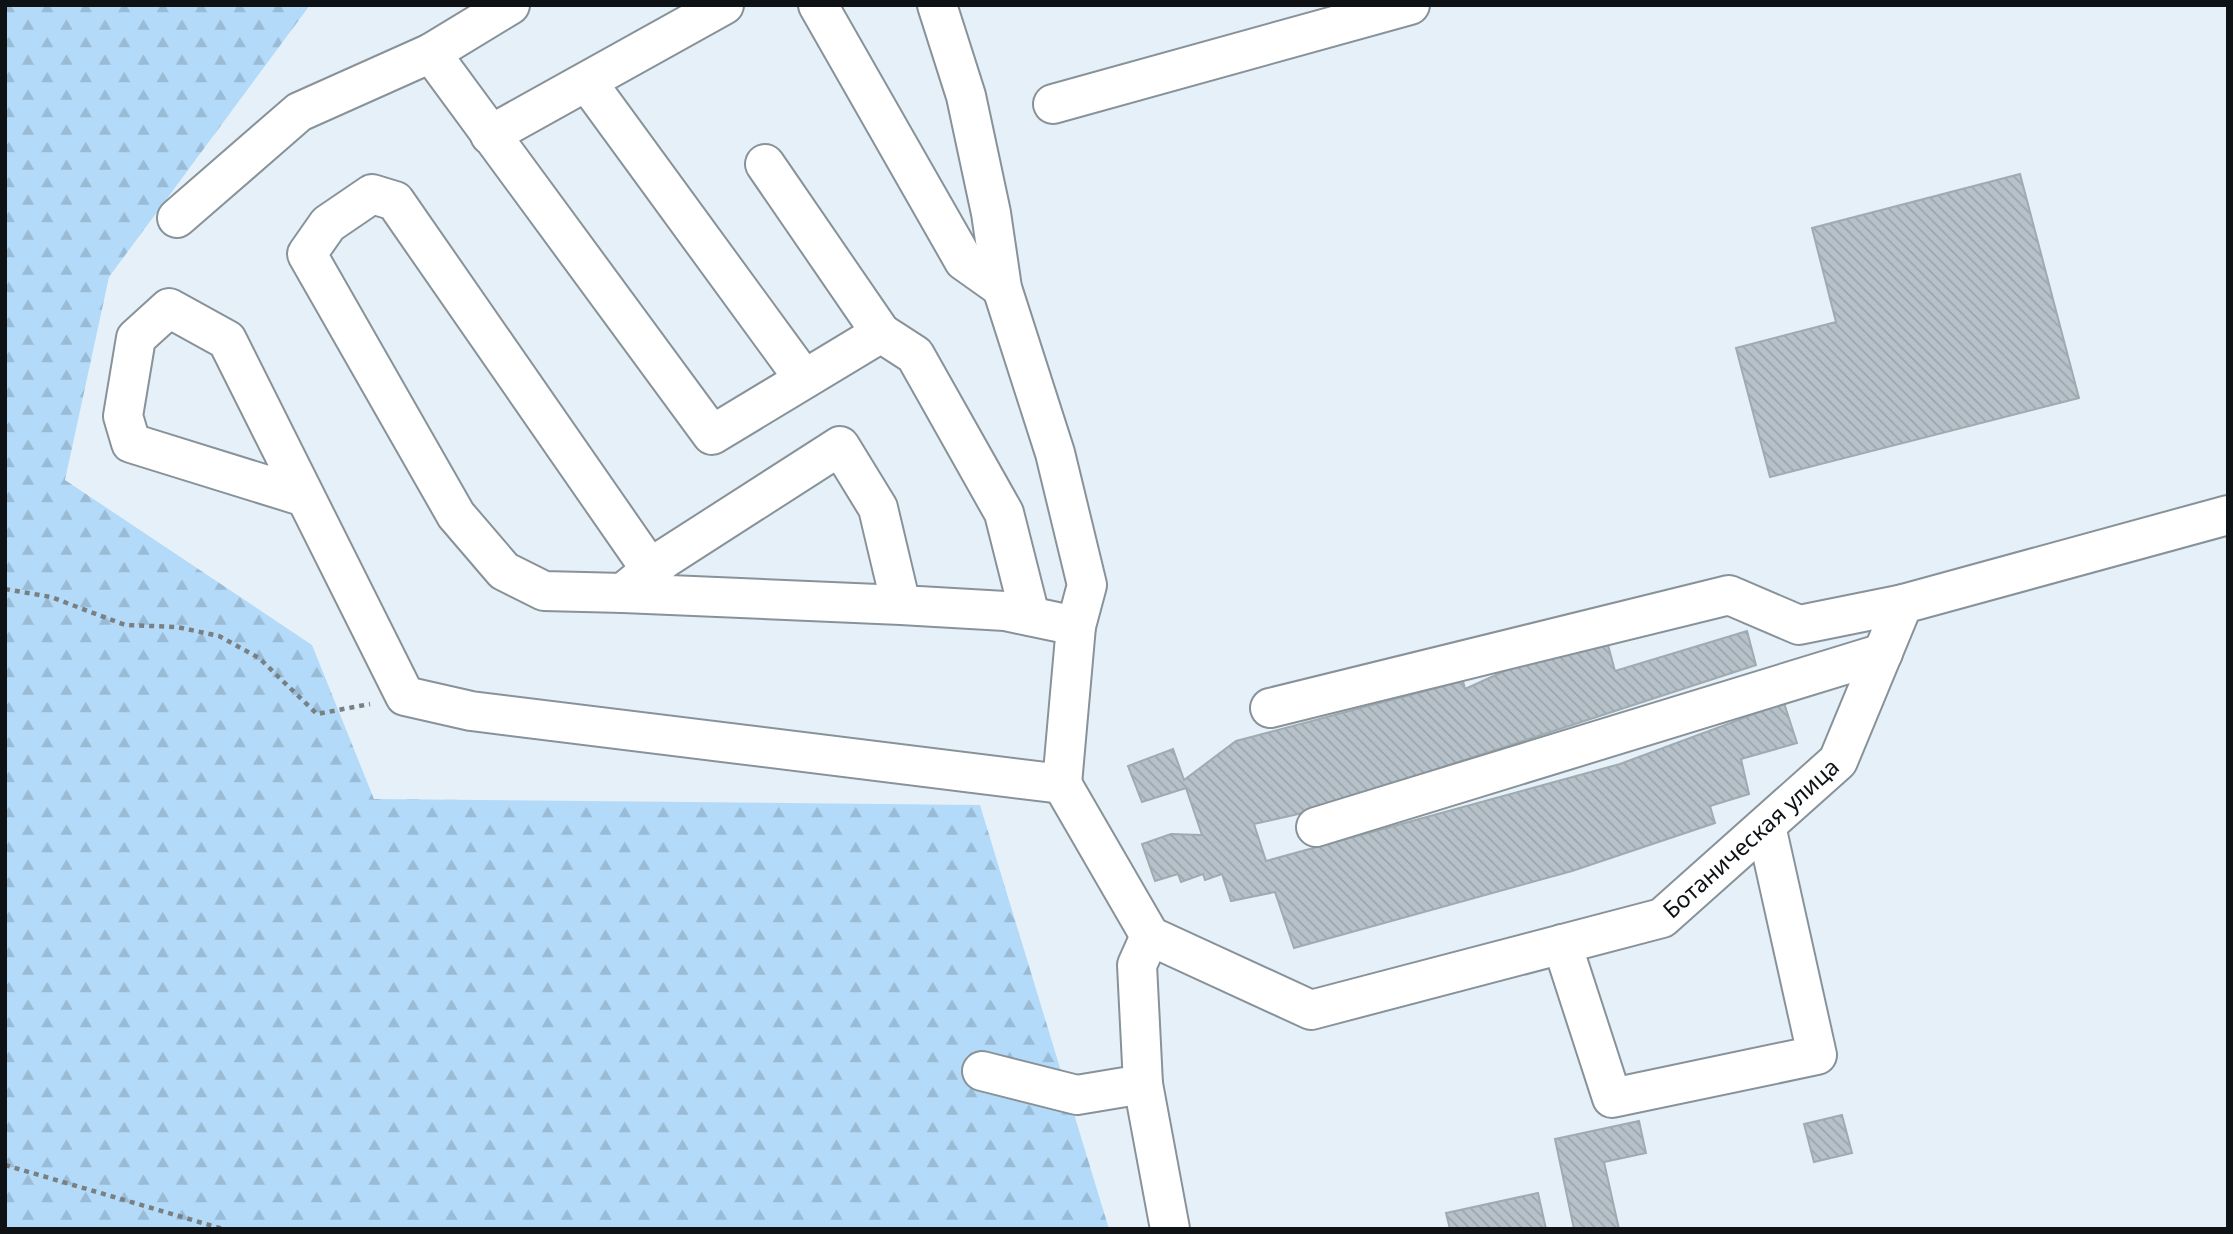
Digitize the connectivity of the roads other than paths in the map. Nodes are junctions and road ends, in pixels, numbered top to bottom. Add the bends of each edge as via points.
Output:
1 (510, 5) edge
2 (724, 5) edge
3 (818, 5) edge
4 (937, 5) edge
5 (1410, 5) edge
6 (431, 53) junction
7 (587, 82) junction
8 (1053, 104) dead end
9 (490, 135) junction
10 (765, 164) dead end
11 (177, 218) dead end
12 (1002, 288) junction
13 (881, 333) junction
14 (804, 379) junction
15 (305, 497) junction
16 (2228, 515) edge
17 (637, 581) junction
18 (1903, 604) junction
19 (901, 605) junction
20 (1030, 617) junction
21 (1076, 626) junction
22 (1883, 653) junction
23 (1270, 708) dead end
24 (1062, 784) junction
25 (1766, 826) junction
26 (1316, 827) dead end
27 (1150, 936) junction
28 (1562, 944) junction
29 (982, 1072) dead end
30 (1143, 1084) junction
31 (1170, 1229) edge

1 - 6 lane
2 - 7 lane
3 - 12 lane via 964,261
4 - 12 lane via 966,96
5 - 8 lane
6 - 9 lane
6 - 11 lane via 299,112
7 - 9 lane
7 - 14 lane
9 - 14 lane via 712,435
10 - 13 lane
12 - 21 lane via 1055,453 1087,585
13 - 14 lane
13 - 20 lane via 915,355 1004,513
15 - 15 lane via 227,341 169,308 136,338 123,416 131,443
15 - 24 lane via 405,696 471,711
16 - 18 lane
17 - 17 lane via 395,201 372,194 328,224 307,254 456,515 504,571 544,591
17 - 19 lane
17 - 19 lane via 841,446 878,508
18 - 22 lane, Ботаническая улица
18 - 23 lane via 1799,625 1730,595
19 - 20 lane via 1005,611
20 - 21 lane
21 - 24 lane
22 - 25 lane, Ботаническая улица via 1838,761
22 - 26 lane
24 - 27 lane
25 - 28 lane, Ботаническая улица via 1662,918
25 - 28 lane via 1817,1055 1612,1098
27 - 28 lane, Ботаническая улица via 1311,1010
27 - 30 lane via 1137,965
29 - 30 lane via 1077,1096
30 - 31 lane

